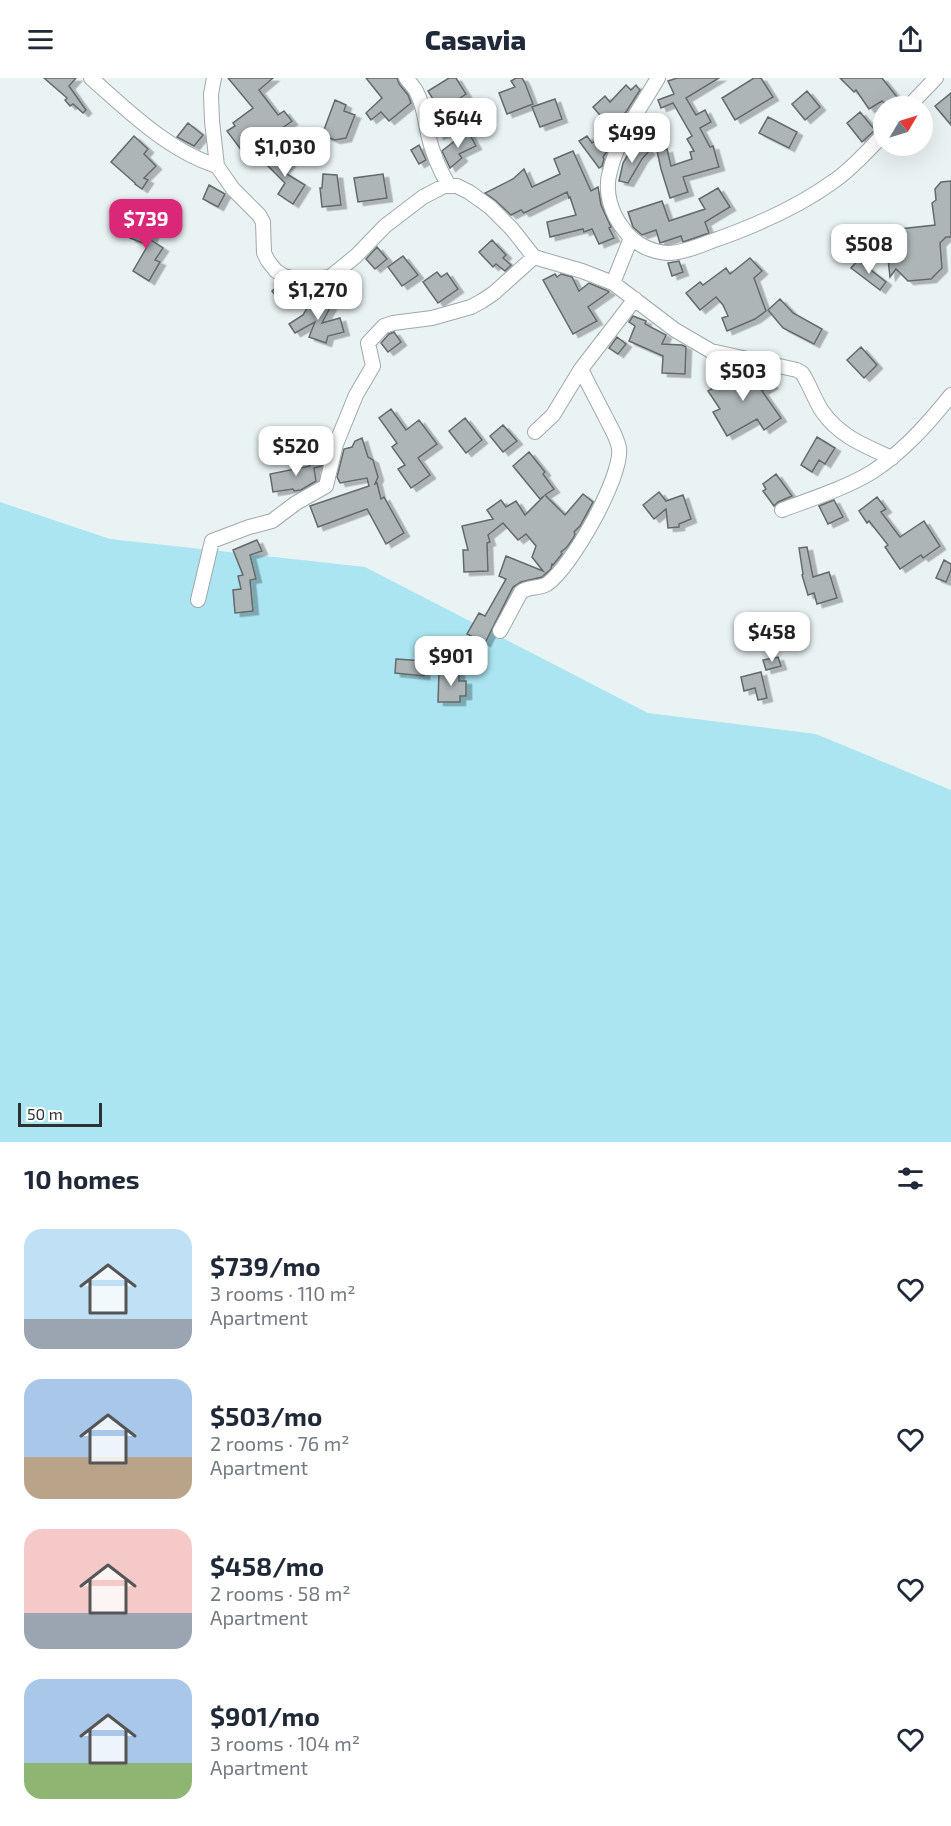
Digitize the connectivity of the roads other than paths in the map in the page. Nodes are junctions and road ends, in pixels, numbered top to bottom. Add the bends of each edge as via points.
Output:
1 (91, 78) edge
2 (214, 78) edge
3 (406, 78) edge
4 (658, 78) edge
5 (936, 78) edge
6 (919, 96) edge
7 (873, 145) edge
8 (217, 166) junction
9 (449, 186) junction
10 (631, 238) junction
11 (534, 257) junction
12 (613, 282) junction
13 (635, 299) junction
14 (581, 369) junction
15 (951, 395) edge
16 (535, 432) dead end
17 (892, 458) junction
18 (782, 510) dead end
19 (198, 600) dead end
20 (500, 630) dead end

1 - 8 street via 184,153
2 - 8 street via 212,122
3 - 9 street via 421,102 436,162
4 - 10 street via 615,154 609,174 609,203
5 - 6 street
7 - 10 street via 835,181 774,218 742,231 669,253 641,246
8 - 9 street via 262,222 268,261 284,276 303,281 330,278 385,226 423,197
9 - 11 street via 469,192 490,207
10 - 12 street
11 - 12 street
11 - 19 street via 482,302 453,313 388,324 370,340 373,366 336,444 325,487 272,521 212,541
12 - 13 street
13 - 14 street
13 - 17 street via 711,351 802,373 822,411 838,430
14 - 16 street via 553,415
14 - 20 street via 618,443 618,462 591,526 571,557 545,585 521,592
15 - 17 street
17 - 18 street via 870,473

